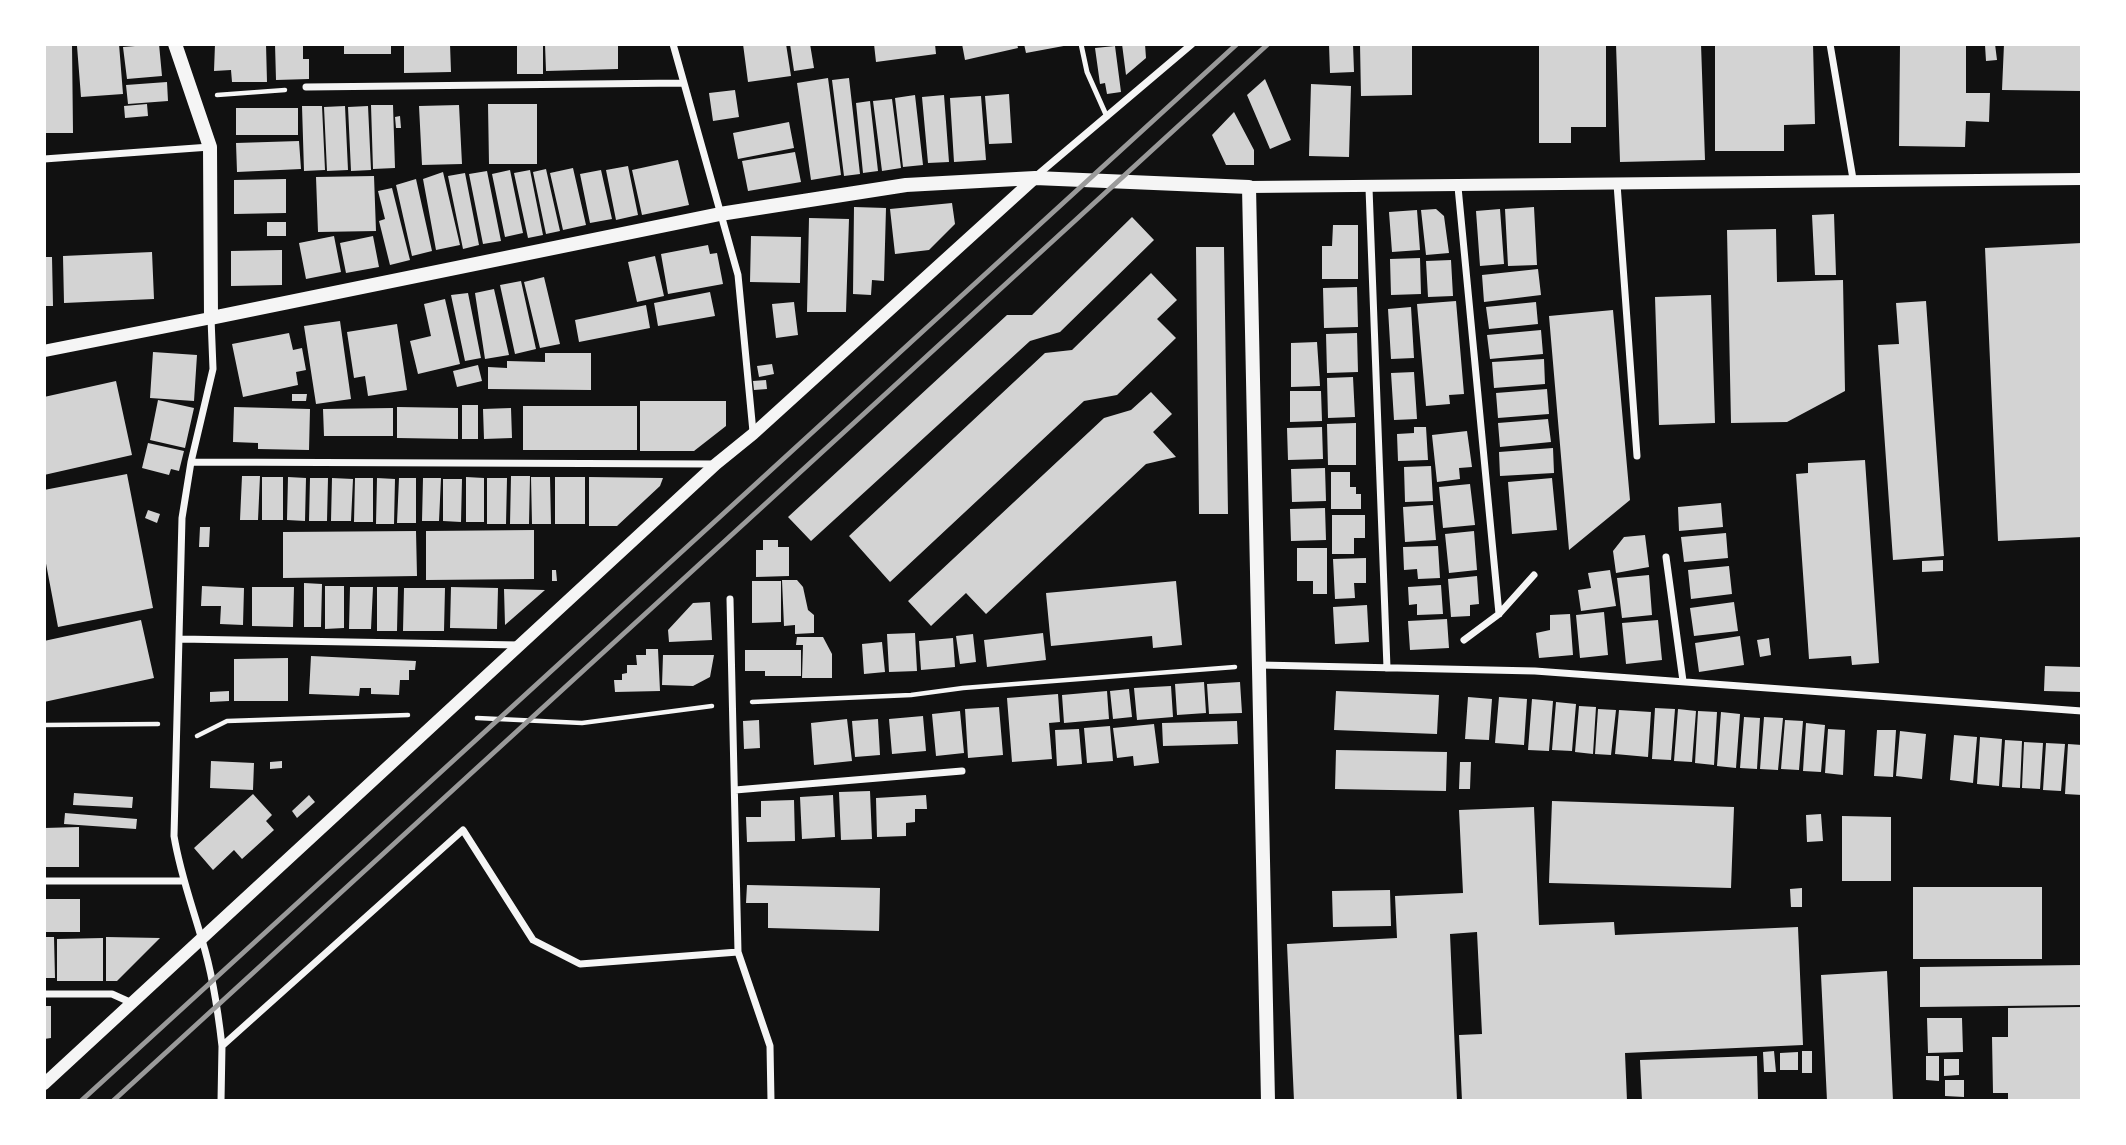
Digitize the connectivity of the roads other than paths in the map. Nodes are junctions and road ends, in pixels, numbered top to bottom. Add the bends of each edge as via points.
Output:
1 (175, 44) edge
2 (673, 44) edge
3 (1081, 44) edge
4 (1192, 44) edge
5 (1830, 44) edge
6 (683, 83) junction
7 (306, 87) road end
8 (1107, 117) junction
9 (210, 146) junction
10 (44, 159) edge
11 (1035, 178) junction
12 (1853, 179) junction
13 (2082, 179) edge
14 (1617, 184) junction
15 (1249, 187) junction
16 (1458, 187) junction
17 (1369, 188) junction
18 (720, 214) junction
19 (211, 318) junction
20 (44, 351) edge
21 (754, 434) junction
22 (1637, 456) dead end
23 (191, 462) junction
24 (716, 464) junction
25 (1666, 557) dead end
26 (1534, 575) dead end
27 (730, 599) dead end
28 (1499, 614) junction
29 (180, 639) junction
30 (1464, 640) dead end
31 (522, 645) junction
32 (1260, 665) junction
33 (1387, 668) junction
34 (1683, 681) junction
35 (2082, 711) edge
36 (962, 771) dead end
37 (735, 790) junction
38 (44, 881) edge
39 (181, 881) junction
40 (202, 941) junction
41 (737, 952) junction
42 (44, 994) edge
43 (134, 1003) junction
44 (222, 1046) junction
45 (44, 1084) edge
46 (220, 1101) edge
47 (771, 1101) edge
48 (1268, 1101) edge

1 - 9 main road
2 - 6 street
3 - 8 lane via 1087,72
4 - 8 street
5 - 12 street
6 - 7 street
6 - 18 street
8 - 11 street
9 - 10 street
9 - 19 main road
11 - 15 main road
11 - 18 main road via 906,185
11 - 21 street
12 - 13 street
12 - 14 street
14 - 16 street
14 - 22 street
15 - 17 street
15 - 32 main road
16 - 17 street
16 - 28 street
17 - 33 street
18 - 19 main road
18 - 21 street via 737,275
19 - 20 street
19 - 23 street via 213,369
21 - 24 street
23 - 24 street
23 - 29 street via 183,519
24 - 31 street
25 - 34 street
26 - 28 street
27 - 37 street
28 - 30 street
29 - 31 street
29 - 39 street via 174,836
31 - 40 street
32 - 33 street
32 - 48 main road
33 - 34 street
34 - 35 street
36 - 37 street
37 - 41 street
38 - 39 street
39 - 40 street
40 - 43 street
40 - 44 street via 218,1005
41 - 44 street via 580,964 533,940 463,830
41 - 47 street via 770,1046
42 - 43 street via 112,994
43 - 45 street
44 - 46 street

